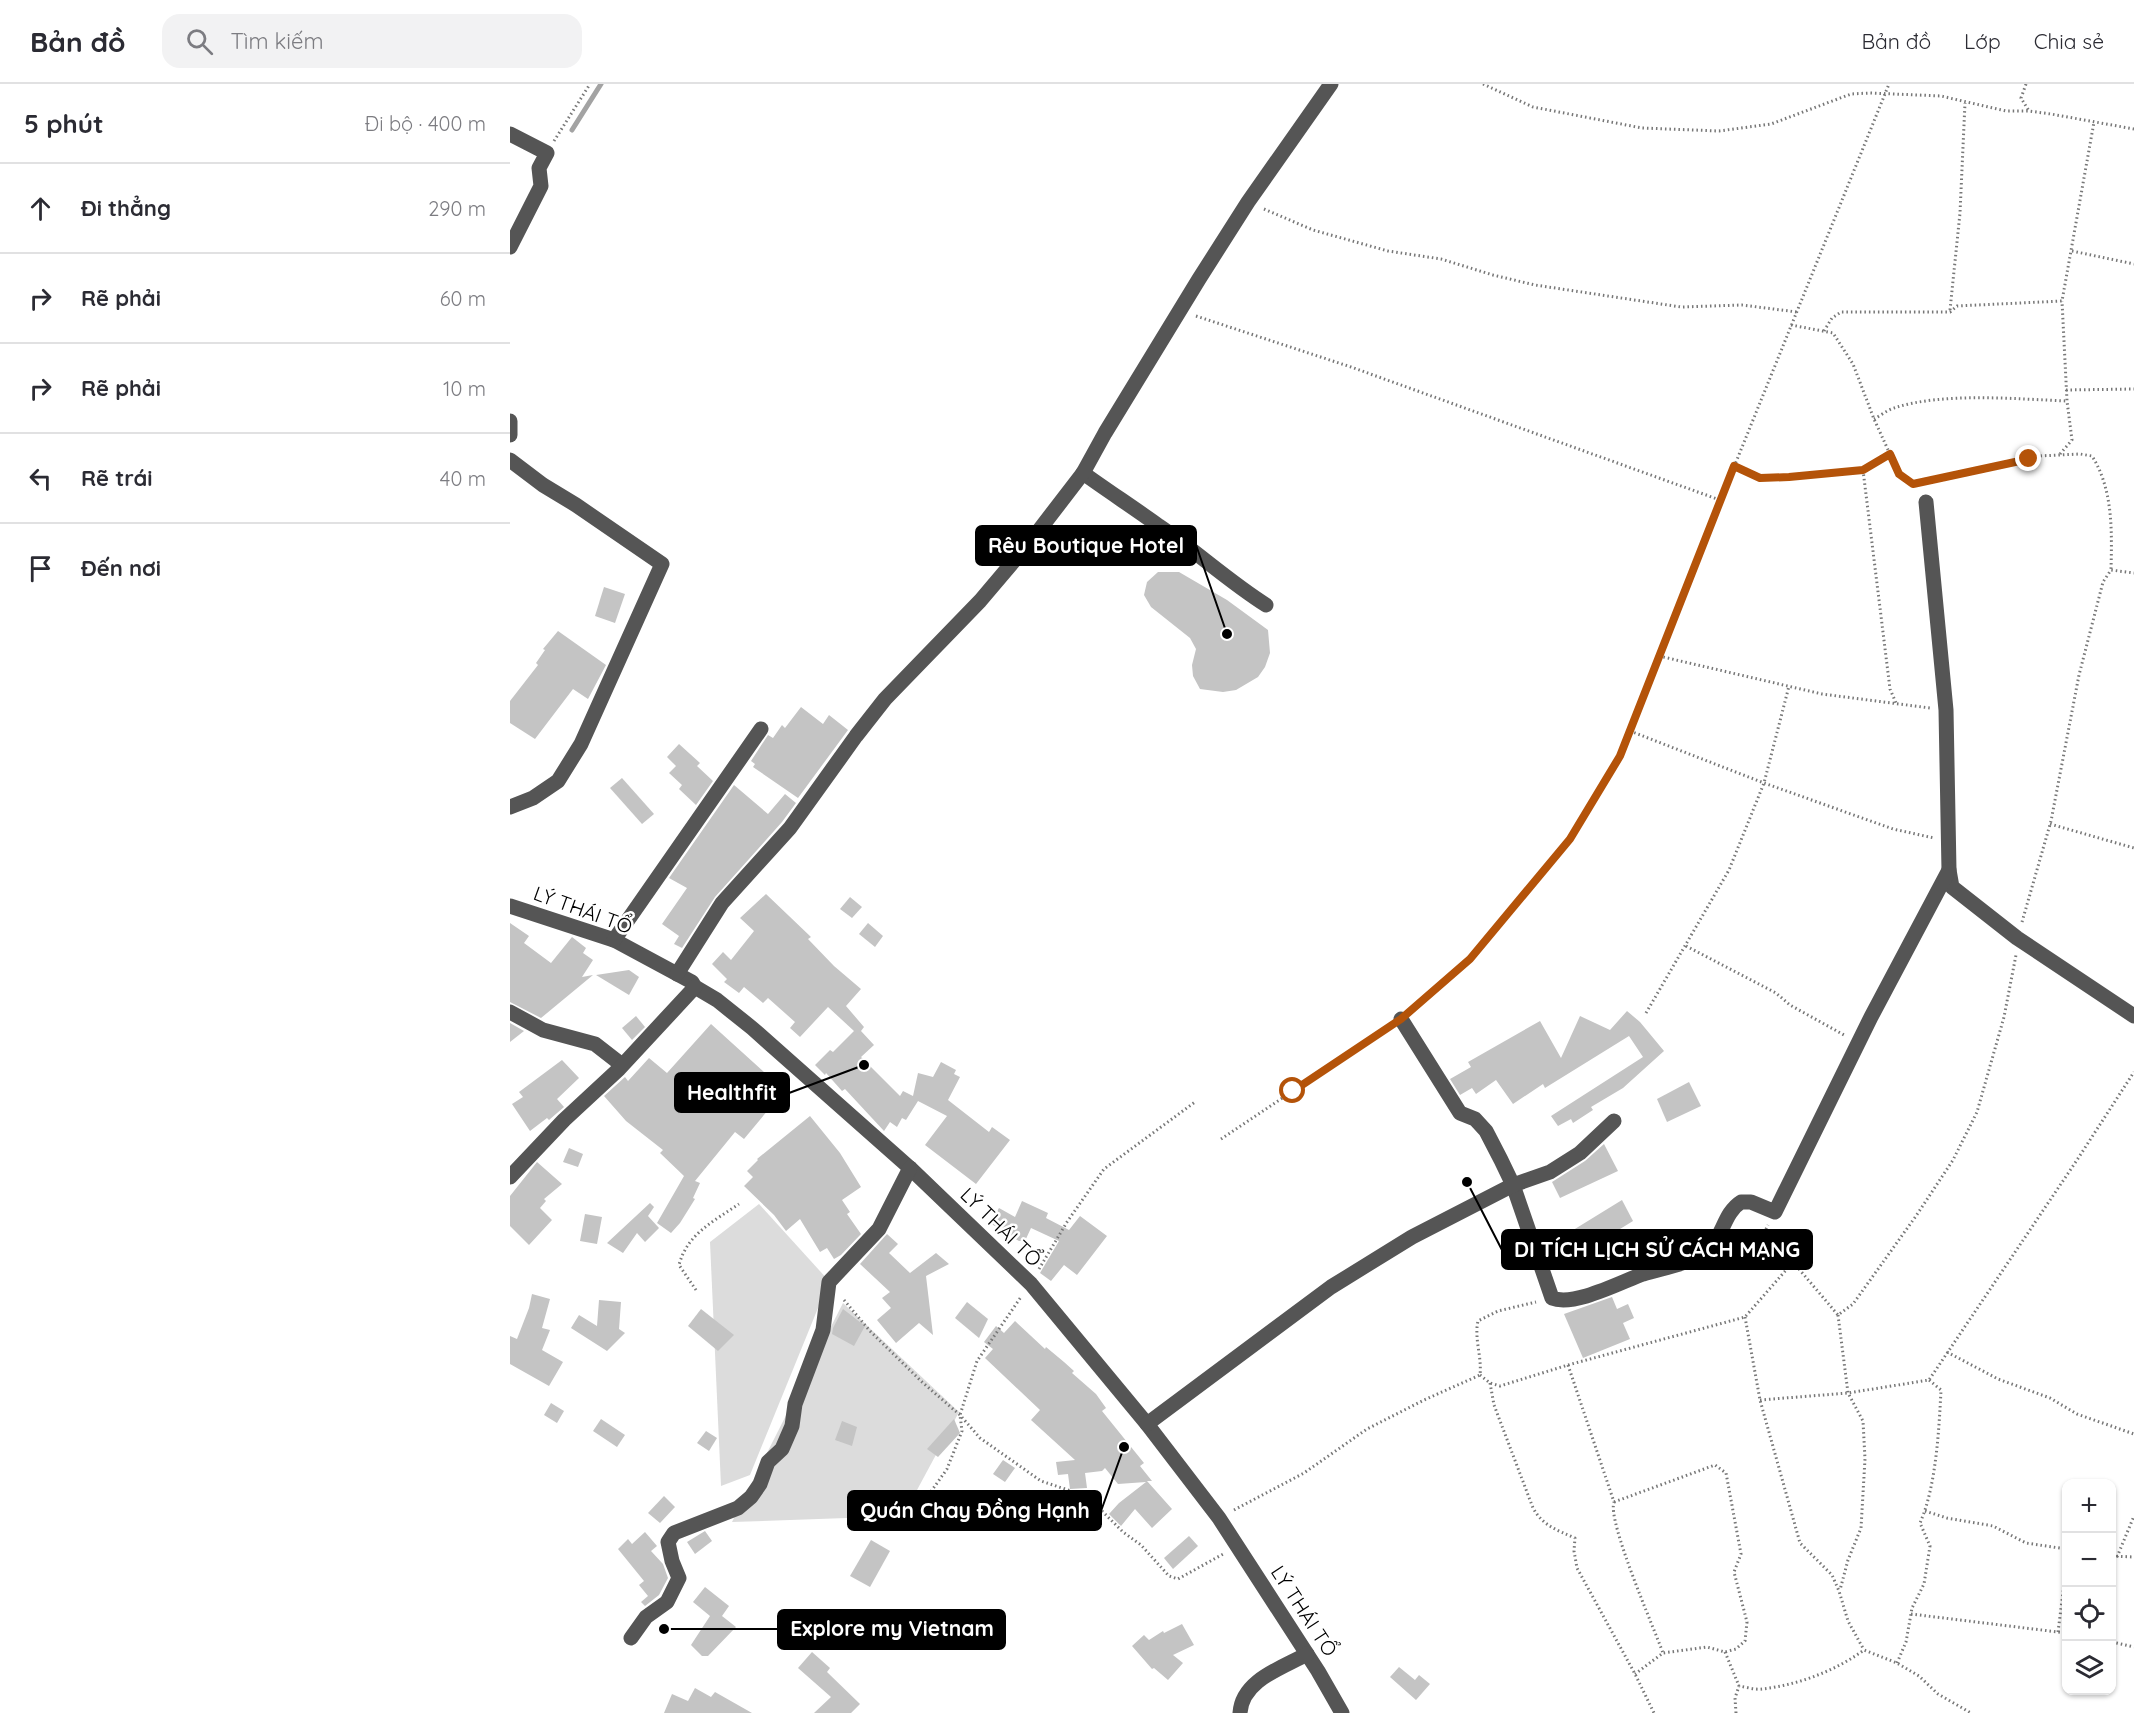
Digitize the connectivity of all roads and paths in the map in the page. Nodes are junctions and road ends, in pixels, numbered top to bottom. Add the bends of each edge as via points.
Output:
1 (590, 84) edge
2 (1331, 84) edge
3 (1483, 84) edge
4 (1889, 84) edge
5 (2026, 84) edge
6 (1886, 94) junction
7 (1965, 103) junction
8 (2029, 111) junction
9 (2094, 122) junction
10 (2134, 129) edge
11 (510, 134) edge
12 (547, 153) junction
13 (1248, 202) junction
14 (510, 246) edge
15 (2072, 251) junction
16 (2134, 264) edge
17 (2062, 302) junction
18 (1180, 310) junction
19 (1797, 312) junction
20 (1950, 312) junction
21 (1791, 325) junction
22 (1824, 331) junction
23 (2134, 389) edge
24 (2066, 390) junction
25 (2067, 401) junction
26 (1874, 419) junction
27 (510, 421) edge
28 (510, 435) edge
29 (1890, 454) junction
30 (2059, 455) junction
31 (510, 460) edge
32 (1734, 466) junction
33 (1863, 470) junction
34 (1083, 473) junction
35 (1720, 501) junction
36 (1926, 502) dead end
37 (2111, 570) junction
38 (2134, 573) edge
39 (1266, 605) dead end
40 (1659, 656) junction
41 (1789, 686) junction
42 (1896, 704) junction
43 (1946, 710) junction
44 (761, 729) dead end
45 (1630, 731) junction
46 (1764, 783) junction
47 (510, 807) edge
48 (2050, 824) junction
49 (1949, 844) junction
50 (2134, 848) edge
51 (1949, 870) junction
52 (510, 906) edge
53 (2017, 938) junction
54 (614, 940) junction
55 (1686, 946) junction
56 (677, 974) junction
57 (695, 987) junction
58 (510, 1012) edge
59 (1647, 1013) dead end
60 (2134, 1016) edge
61 (1401, 1019) junction
62 (1858, 1044) junction
63 (622, 1065) junction
64 (2134, 1072) edge
65 (1195, 1102) dead end
66 (1614, 1121) dead end
67 (1221, 1139) dead end
68 (910, 1168) junction
69 (510, 1177) edge
70 (1513, 1185) junction
71 (739, 1204) dead end
72 (1775, 1212) junction
73 (1793, 1262) junction
74 (830, 1282) junction
75 (1031, 1284) junction
76 (696, 1290) dead end
77 (1552, 1298) junction
78 (1838, 1315) junction
79 (1745, 1317) junction
80 (1947, 1353) junction
81 (1568, 1365) junction
82 (1480, 1375) junction
83 (1929, 1380) junction
84 (1490, 1383) junction
85 (1848, 1393) junction
86 (1760, 1400) junction
87 (960, 1414) junction
88 (1147, 1424) junction
89 (2134, 1434) edge
90 (1614, 1502) junction
91 (918, 1510) dead end
92 (1925, 1511) junction
93 (2134, 1516) edge
94 (1219, 1518) junction
95 (1237, 1546) junction
96 (2062, 1548) edge
97 (2117, 1557) joint
98 (2134, 1557) edge
99 (2064, 1587) edge
100 (1839, 1591) junction
101 (1911, 1614) junction
102 (2058, 1632) junction
103 (2062, 1632) edge
104 (631, 1638) dead end
105 (2116, 1643) edge
106 (2134, 1647) edge
107 (1864, 1650) junction
108 (1725, 1652) junction
109 (1663, 1653) junction
110 (1307, 1654) junction
111 (1898, 1663) junction
112 (1635, 1674) junction
113 (1738, 1686) junction
114 (1239, 1713) edge
115 (1342, 1713) edge
116 (1654, 1713) edge
117 (1736, 1713) edge
118 (1971, 1713) edge

1 - 12 path
2 - 13 street
3 - 6 path via 1533,108 1642,128 1719,131 1771,124 1851,94
4 - 6 path
5 - 8 path via 2022,98
6 - 7 path via 1941,96
6 - 19 path
7 - 8 path
7 - 20 path
8 - 9 path
9 - 10 path
9 - 15 path
11 - 12 street
12 - 14 street via 539,168 541,186
13 - 18 street
13 - 19 path via 1313,230 1535,285 1681,307 1742,305
15 - 16 path
15 - 17 path
17 - 20 path via 1957,306
17 - 24 path
18 - 34 street
18 - 35 path via 1351,367
19 - 21 path
20 - 22 path via 1841,312
21 - 22 path
21 - 32 path
22 - 26 path via 1833,333 1852,364
23 - 24 path
24 - 25 path
25 - 26 path via 1922,402 1893,409
25 - 30 path via 2072,440
26 - 29 path
27 - 28 street
29 - 30 path via 1899,474 1913,484 2038,456
29 - 33 path
30 - 37 path via 2092,456 2099,468 2109,502
31 - 47 street via 662,564 581,744 558,781 533,798
32 - 33 path via 1760,478
32 - 35 path
33 - 42 path via 1890,689
34 - 39 street
34 - 56 street via 980,601 885,699 790,828 722,903
35 - 40 path
36 - 43 street
37 - 38 path
37 - 48 path via 2103,582 2079,675
40 - 41 path
40 - 45 path
41 - 42 path
41 - 46 path
42 - 43 path
43 - 49 street
44 - 54 street
45 - 46 path
45 - 61 path via 1620,756 1570,839 1470,959
46 - 49 path via 1893,829
46 - 55 path via 1729,870
48 - 50 path
48 - 53 path
49 - 51 street
51 - 53 street via 1952,887
51 - 62 street
52 - 54 street, LÝ THÁI TỔ
53 - 60 street
53 - 78 path via 2016,965 1977,1112 1953,1160 1916,1216 1853,1304
54 - 56 street, LÝ THÁI TỔ
55 - 59 path
55 - 62 path via 1776,993
56 - 57 street, LÝ THÁI TỔ
57 - 63 street
57 - 68 street, LÝ THÁI TỔ via 752,1028
58 - 63 street via 543,1030 595,1044
61 - 67 path
61 - 70 street via 1460,1113 1475,1119 1486,1131
62 - 72 street
63 - 69 street
64 - 80 path
65 - 75 path via 1104,1169
66 - 70 street via 1580,1153 1550,1172
68 - 74 street via 879,1230
68 - 75 street, LÝ THÁI TỔ
70 - 77 street
70 - 88 street via 1412,1237 1331,1287
71 - 76 path via 702,1228 682,1254 679,1264
72 - 73 path via 1764,1233
72 - 77 street via 1741,1202 1712,1246 1699,1256 1603,1291 1564,1300
73 - 78 path
73 - 79 path
74 - 87 path via 870,1331
74 - 104 street via 823,1330 782,1449 768,1462 751,1497 738,1508 674,1533 668,1542 679,1578 667,1602 646,1617
75 - 87 path via 977,1361
75 - 88 street, LÝ THÁI TỔ
77 - 82 path via 1498,1311 1478,1321 1475,1333 1482,1361
78 - 85 path
79 - 81 path
79 - 86 path
80 - 83 path
80 - 89 path via 2078,1414
81 - 84 path via 1500,1386
81 - 90 path
82 - 84 path
82 - 94 path via 1367,1429 1304,1473
83 - 85 path
83 - 92 path via 1941,1390 1939,1439
84 - 112 path via 1494,1406 1533,1508 1550,1527 1575,1538 1577,1568
85 - 86 path
85 - 100 path via 1863,1421 1865,1460 1861,1528
86 - 100 path via 1800,1543 1832,1575
87 - 91 path via 962,1431 947,1469
87 - 95 path via 981,1438 1041,1481 1096,1505 1170,1576 1178,1579
88 - 94 street, LÝ THÁI TỔ
90 - 108 path via 1715,1465 1726,1473 1741,1554 1734,1572 1747,1622 1745,1641
90 - 109 path via 1617,1529
92 - 96 path via 1993,1526 2026,1543
92 - 101 path via 1920,1523 1930,1546 1924,1584
93 - 97 path
94 - 95 street, LÝ THÁI TỔ
95 - 110 street, LÝ THÁI TỔ
97 - 98 path
99 - 102 path
100 - 107 path via 1848,1621
101 - 102 path
101 - 111 path
102 - 103 path
105 - 106 path
107 - 111 path
107 - 113 path via 1842,1665 1798,1681 1760,1690
108 - 109 path via 1707,1647
108 - 113 path
109 - 112 path
110 - 114 street via 1253,1684
110 - 115 street, LÝ THÁI TỔ
111 - 118 path
112 - 116 path
113 - 117 path

